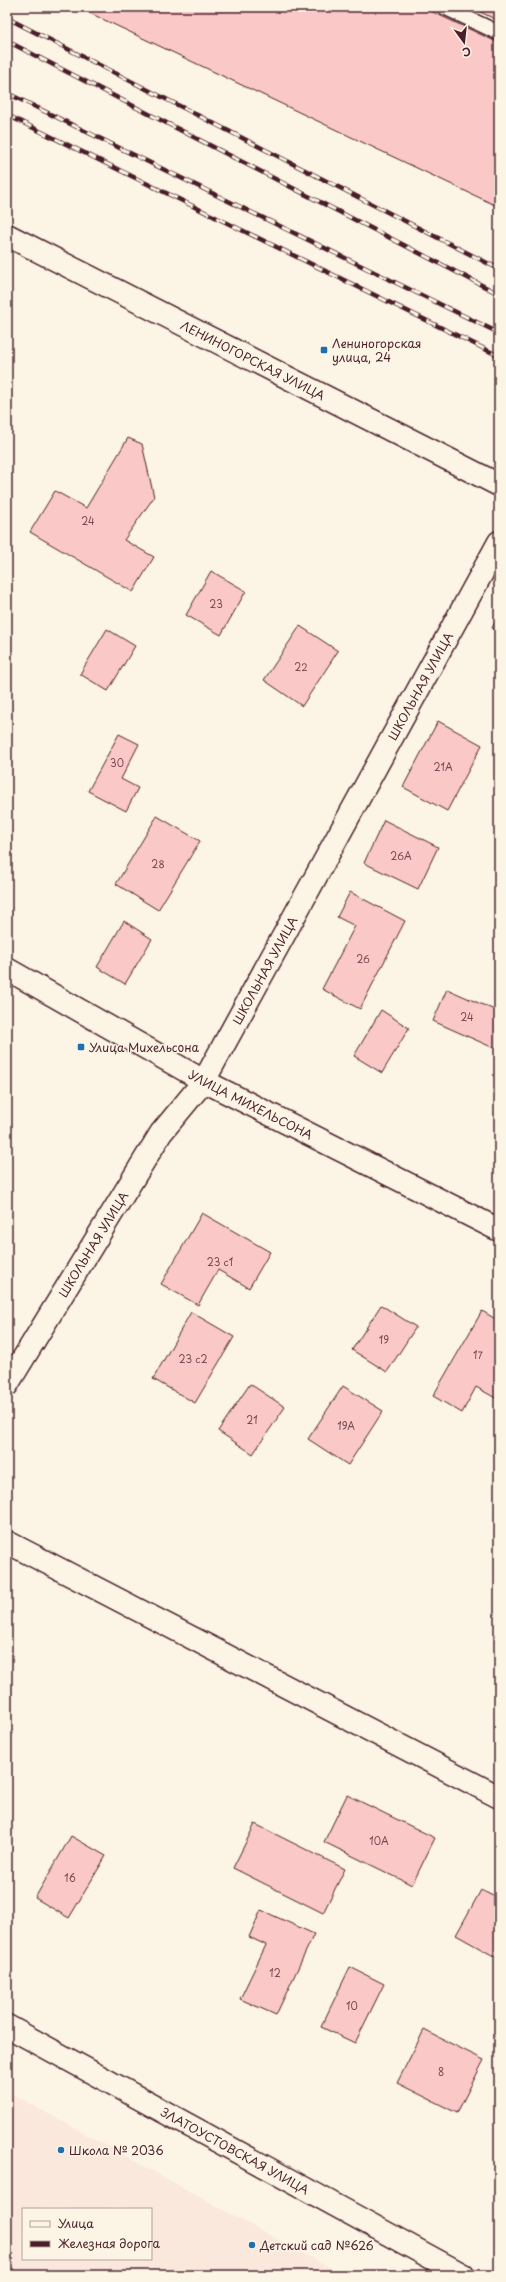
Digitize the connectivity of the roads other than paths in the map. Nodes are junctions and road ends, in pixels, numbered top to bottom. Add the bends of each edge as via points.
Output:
1 (444, 7) edge
2 (499, 33) edge
3 (7, 235) edge
4 (499, 485) edge
5 (499, 542) edge
6 (7, 969) edge
7 (204, 1081) junction
8 (499, 1230) edge
9 (7, 1384) edge
10 (7, 1542) edge
11 (499, 1797) edge
12 (7, 2026) edge
13 (463, 2275) edge

1 - 2 lane
3 - 4 street, ЛЕНИНОГОРСКАЯ УЛИЦА
5 - 7 street, ШКОЛЬНАЯ УЛИЦА
6 - 7 street, УЛИЦА МИХЕЛЬСОНА
7 - 8 street, УЛИЦА МИХЕЛЬСОНА
7 - 9 street, ШКОЛЬНАЯ УЛИЦА via 161,1133
10 - 11 street
12 - 13 street, ЗЛАТОУСТОВСКАЯ УЛИЦА

